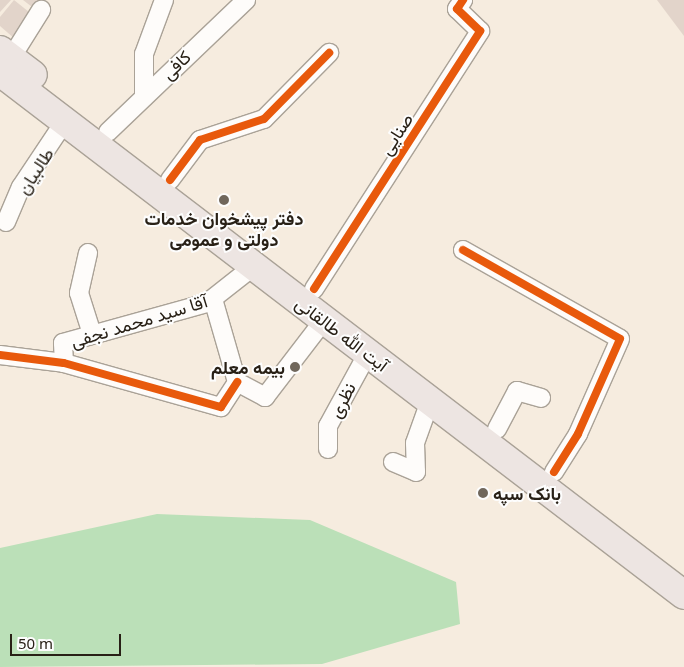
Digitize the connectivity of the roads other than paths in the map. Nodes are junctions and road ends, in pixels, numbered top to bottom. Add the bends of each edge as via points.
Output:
1 (164, 0) edge
2 (246, 0) edge
3 (464, 0) edge
4 (41, 10) dead end
5 (329, 54) dead end
6 (2, 65) edge
7 (144, 97) junction
8 (65, 121) junction
9 (108, 132) junction
10 (170, 180) junction
11 (6, 222) dead end
12 (463, 250) dead end
13 (88, 253) dead end
14 (254, 266) junction
15 (213, 299) junction
16 (314, 304) junction
17 (92, 334) junction
18 (368, 353) junction
19 (0, 355) edge
20 (64, 364) junction
21 (237, 382) junction
22 (541, 398) dead end
23 (430, 401) junction
24 (497, 429) junction
25 (328, 450) dead end
26 (393, 462) dead end
27 (554, 472) junction
28 (684, 572) edge
29 (684, 595) edge

1 - 7 street via 144,54
2 - 7 street, کافی
3 - 16 street, صنایی via 457,8 480,31
4 - 6 street
5 - 10 street via 264,119 200,140
6 - 8 main road, آیت الله طالقانی
6 - 9 main road, آیت الله طالقانی
7 - 9 street, کافی
8 - 11 street, طالبیان via 22,186
8 - 14 main road, آیت الله طالقانی
9 - 10 main road, آیت الله طالقانی
10 - 16 main road, آیت الله طالقانی
12 - 27 street via 620,339 578,434
13 - 17 street via 79,293
14 - 15 street, آقا سید محمد نجفی
14 - 16 main road, آیت الله طالقانی
15 - 17 street, آقا سید محمد نجفی
15 - 21 street
16 - 18 main road, آیت الله طالقانی
16 - 21 street via 265,397
16 - 24 main road, آیت الله طالقانی
17 - 20 street, آقا سید محمد نجفی via 63,343
18 - 23 main road, آیت الله طالقانی
18 - 25 street, نظری via 328,426
19 - 20 street
20 - 21 street via 221,407
22 - 24 street via 517,391
23 - 26 street via 415,443 416,472
23 - 29 main road, آیت الله طالقانی
24 - 27 main road, آیت الله طالقانی
27 - 28 main road, آیت الله طالقانی

